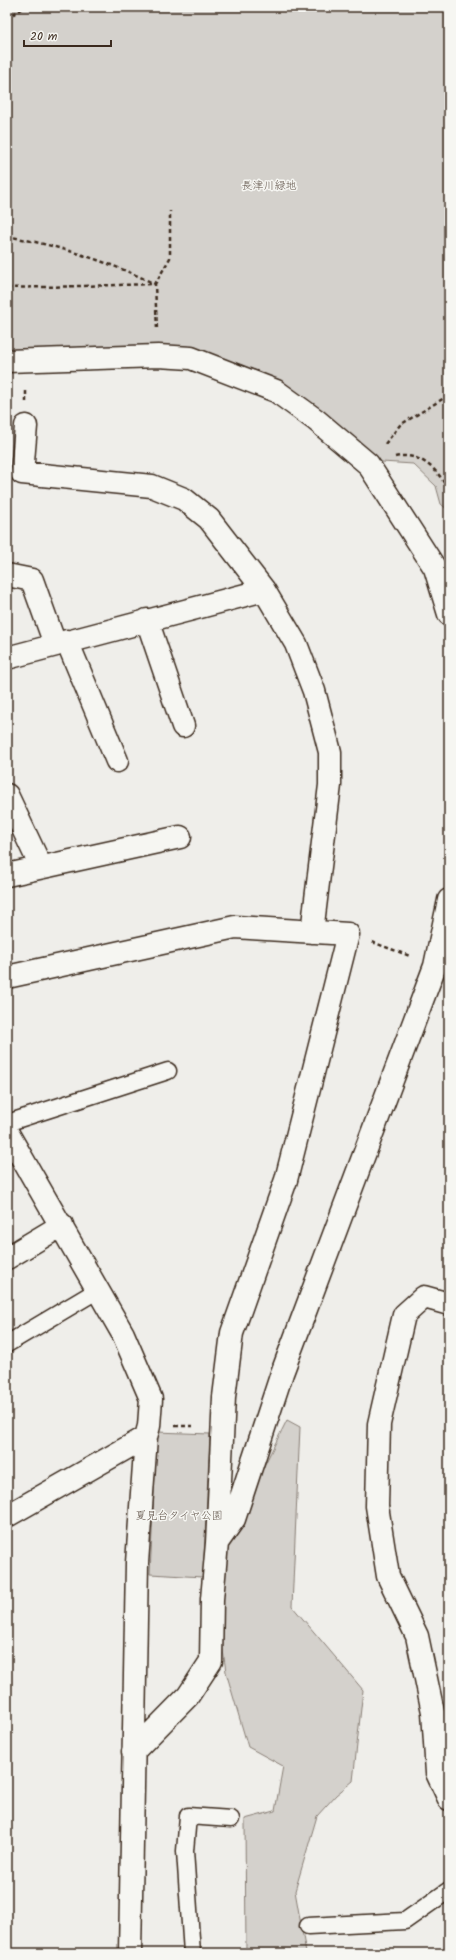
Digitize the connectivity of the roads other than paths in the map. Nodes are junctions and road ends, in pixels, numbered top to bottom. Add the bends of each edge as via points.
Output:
1 (7, 361) edge
2 (26, 426) road end
3 (7, 575) edge
4 (264, 590) junction
5 (449, 614) edge
6 (147, 620) junction
7 (61, 643) junction
8 (7, 658) edge
9 (183, 726) dead end
10 (116, 761) dead end
11 (7, 795) edge
12 (180, 837) dead end
13 (41, 867) junction
14 (7, 875) edge
15 (449, 900) edge
16 (312, 932) junction
17 (442, 969) edge
18 (7, 977) edge
19 (168, 1071) dead end
20 (7, 1123) edge
21 (7, 1132) edge
22 (62, 1225) junction
23 (7, 1258) edge
24 (98, 1290) junction
25 (449, 1304) edge
26 (7, 1344) edge
27 (146, 1437) junction
28 (7, 1516) edge
29 (217, 1543) junction
30 (133, 1752) junction
31 (449, 1799) edge
32 (231, 1819) dead end
33 (449, 1890) edge
34 (308, 1926) dead end
35 (130, 1953) edge
36 (192, 1953) edge

1 - 5 street via 158,356 191,358 276,391 316,420 368,464 434,568
2 - 4 street via 22,474 152,486 184,499 209,519
3 - 7 street via 32,580
4 - 6 street
4 - 16 street via 296,644 314,691 330,752 330,785
6 - 7 street
6 - 9 street
7 - 8 street
7 - 10 street
11 - 13 street
12 - 13 street
13 - 14 street
15 - 17 street
16 - 18 street via 235,927
16 - 29 street via 348,934 286,1180 232,1333 224,1397
17 - 29 street via 282,1373 234,1519
19 - 20 lane
21 - 22 street
22 - 23 street
22 - 24 street
24 - 26 lane
24 - 27 street via 123,1334 150,1399
25 - 31 street via 424,1298 404,1315 378,1424 377,1506 388,1576 417,1636 433,1712 437,1773
27 - 28 street
27 - 30 street via 137,1564
29 - 30 street via 212,1599 211,1660 188,1696
30 - 35 street
32 - 36 lane via 188,1816 185,1851
33 - 34 lane via 405,1921

